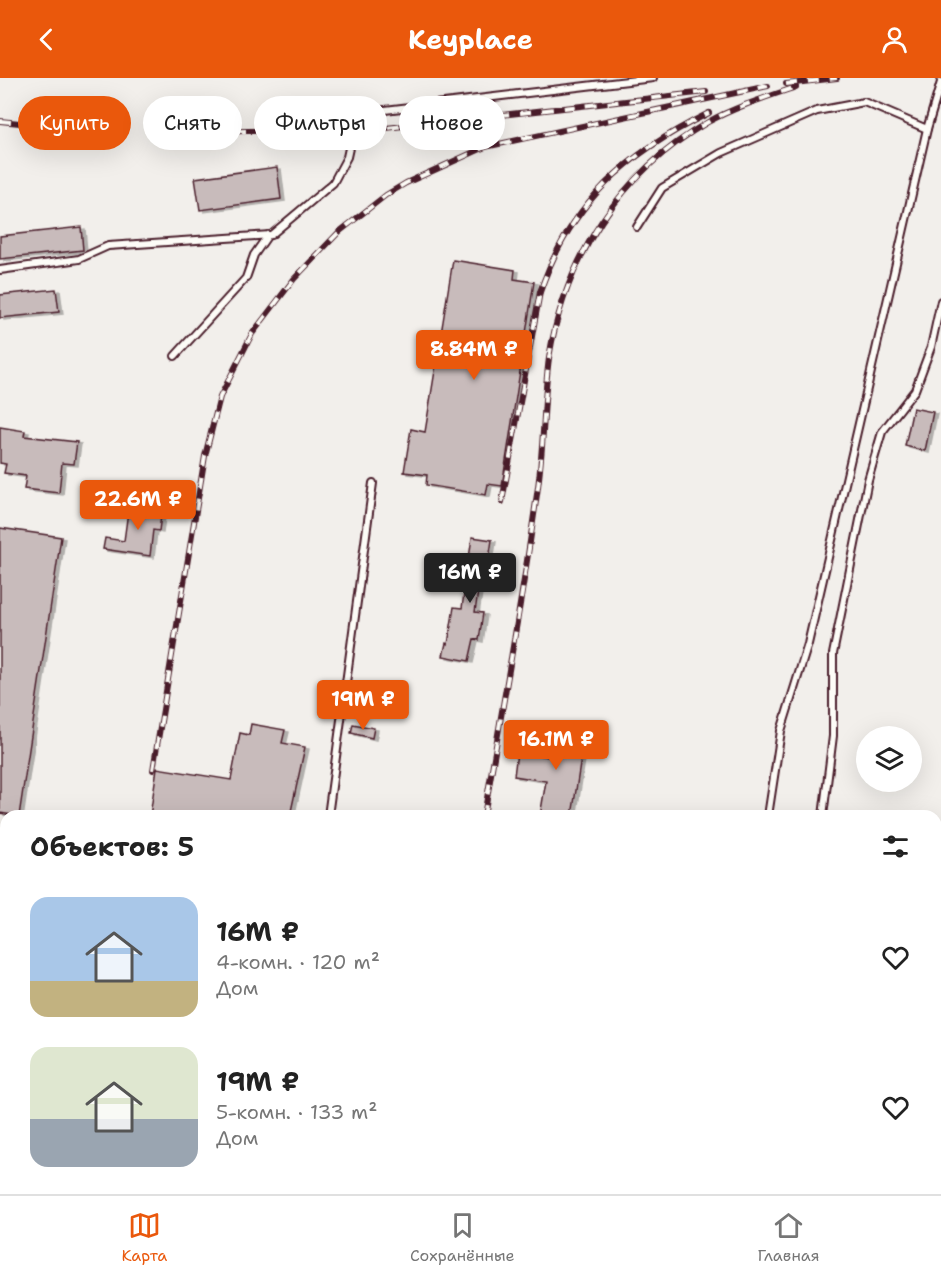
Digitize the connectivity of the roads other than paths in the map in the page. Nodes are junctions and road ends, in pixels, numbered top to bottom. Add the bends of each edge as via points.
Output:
1 (653, 78) edge
2 (941, 82) edge
3 (927, 129) junction
4 (637, 227) dead end
5 (268, 236) junction
6 (0, 270) edge
7 (941, 301) edge
8 (175, 356) dead end
9 (373, 483) dead end
10 (329, 810) edge
11 (769, 810) edge
12 (824, 810) edge

1 - 5 lane via 368,112 353,130 347,157 333,183
2 - 3 lane
3 - 4 lane via 864,102 817,111 721,153 662,188
3 - 11 lane via 808,644 781,731
5 - 6 lane via 108,246 79,259
5 - 8 lane via 254,255 246,278
7 - 12 lane via 931,347 915,390 882,432 868,480 833,654 833,736
9 - 10 lane

